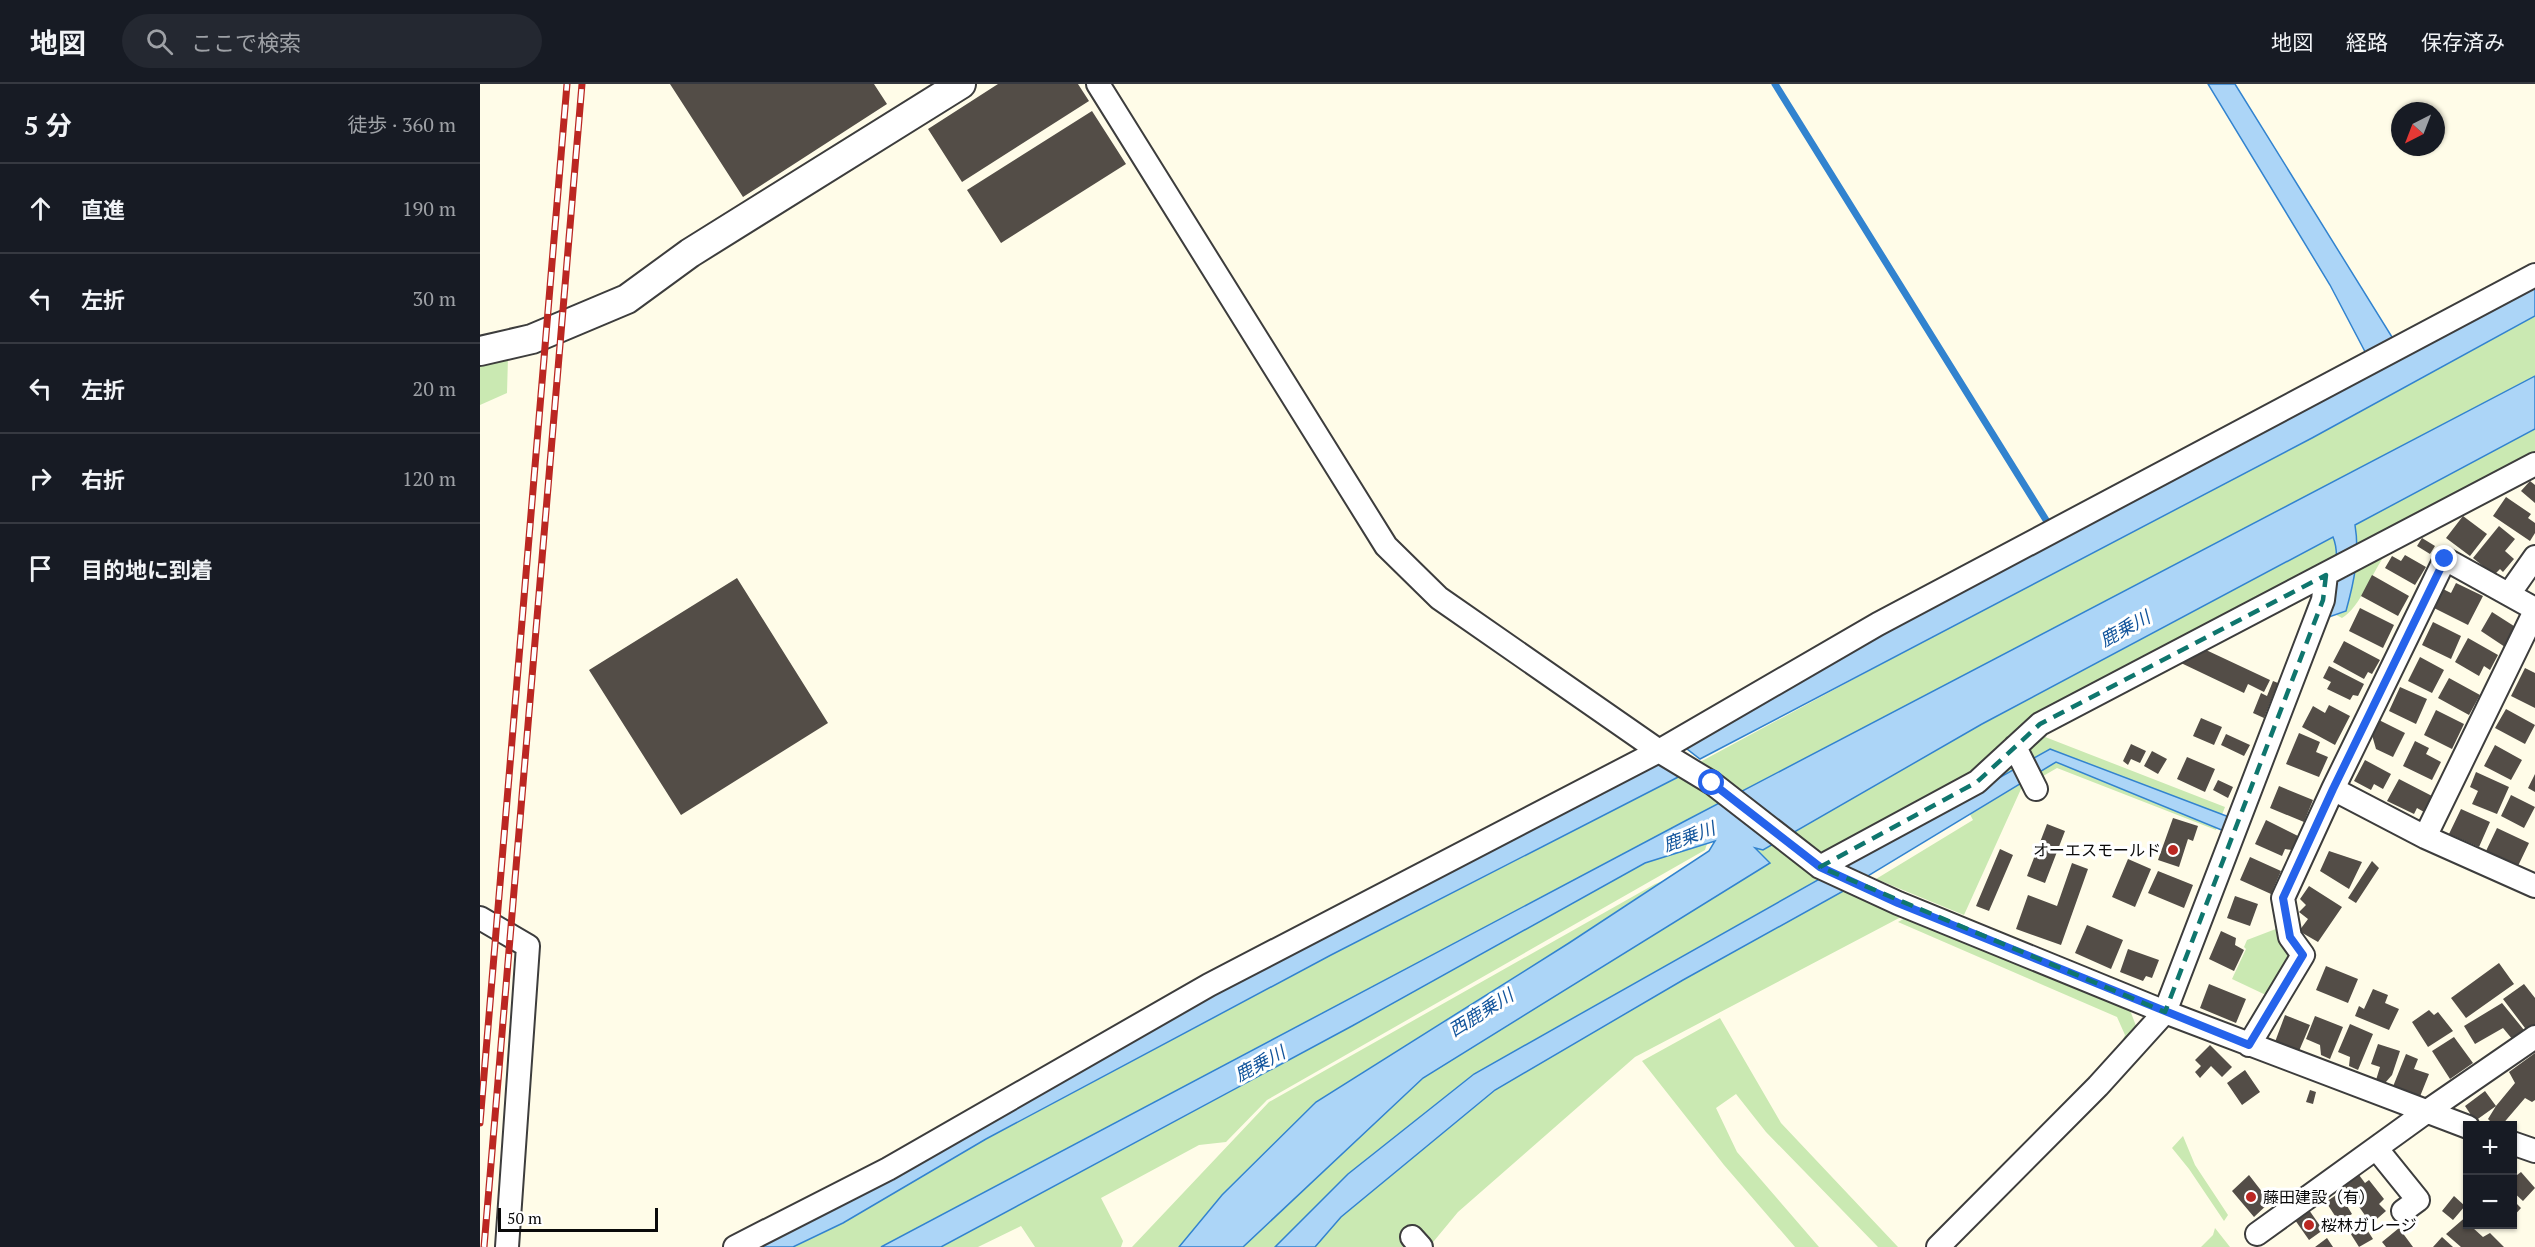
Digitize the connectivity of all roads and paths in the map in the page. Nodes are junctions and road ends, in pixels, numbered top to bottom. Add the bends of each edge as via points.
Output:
1 (961, 84) edge
2 (1098, 84) edge
3 (2535, 275) edge
4 (480, 351) edge
5 (2535, 464) edge
6 (2535, 557) edge
7 (2339, 568) junction
8 (2509, 594) junction
9 (2535, 610) edge
10 (1659, 751) junction
11 (2333, 789) junction
12 (2425, 837) junction
13 (1828, 871) junction
14 (2532, 878) edge
15 (480, 918) edge
16 (2165, 1012) junction
17 (2535, 1037) edge
18 (2249, 1045) junction
19 (2426, 1112) junction
20 (2463, 1125) edge
21 (2517, 1145) edge
22 (2376, 1148) junction
23 (2535, 1151) edge
24 (2403, 1210) dead end
25 (2257, 1234) dead end
26 (507, 1247) edge
27 (735, 1247) edge
28 (1938, 1247) edge

1 - 4 street via 690,252 627,299 532,339
2 - 10 street via 1386,546 1439,598
3 - 10 street via 1878,624
5 - 7 street
6 - 8 street
7 - 13 street via 2040,724 2027,769 1977,782
7 - 16 street via 2323,600
8 - 9 street
8 - 11 street via 2445,559
9 - 12 street
10 - 13 street via 1726,793
10 - 27 street via 1209,985 888,1169
11 - 12 street
11 - 18 street via 2283,898 2290,937 2303,955
12 - 14 street
13 - 16 street
15 - 26 street via 528,946
16 - 18 street
16 - 28 street via 2098,1086
17 - 19 street
18 - 19 street
19 - 20 street
19 - 22 street
21 - 23 street
22 - 24 street via 2418,1200
22 - 25 street

